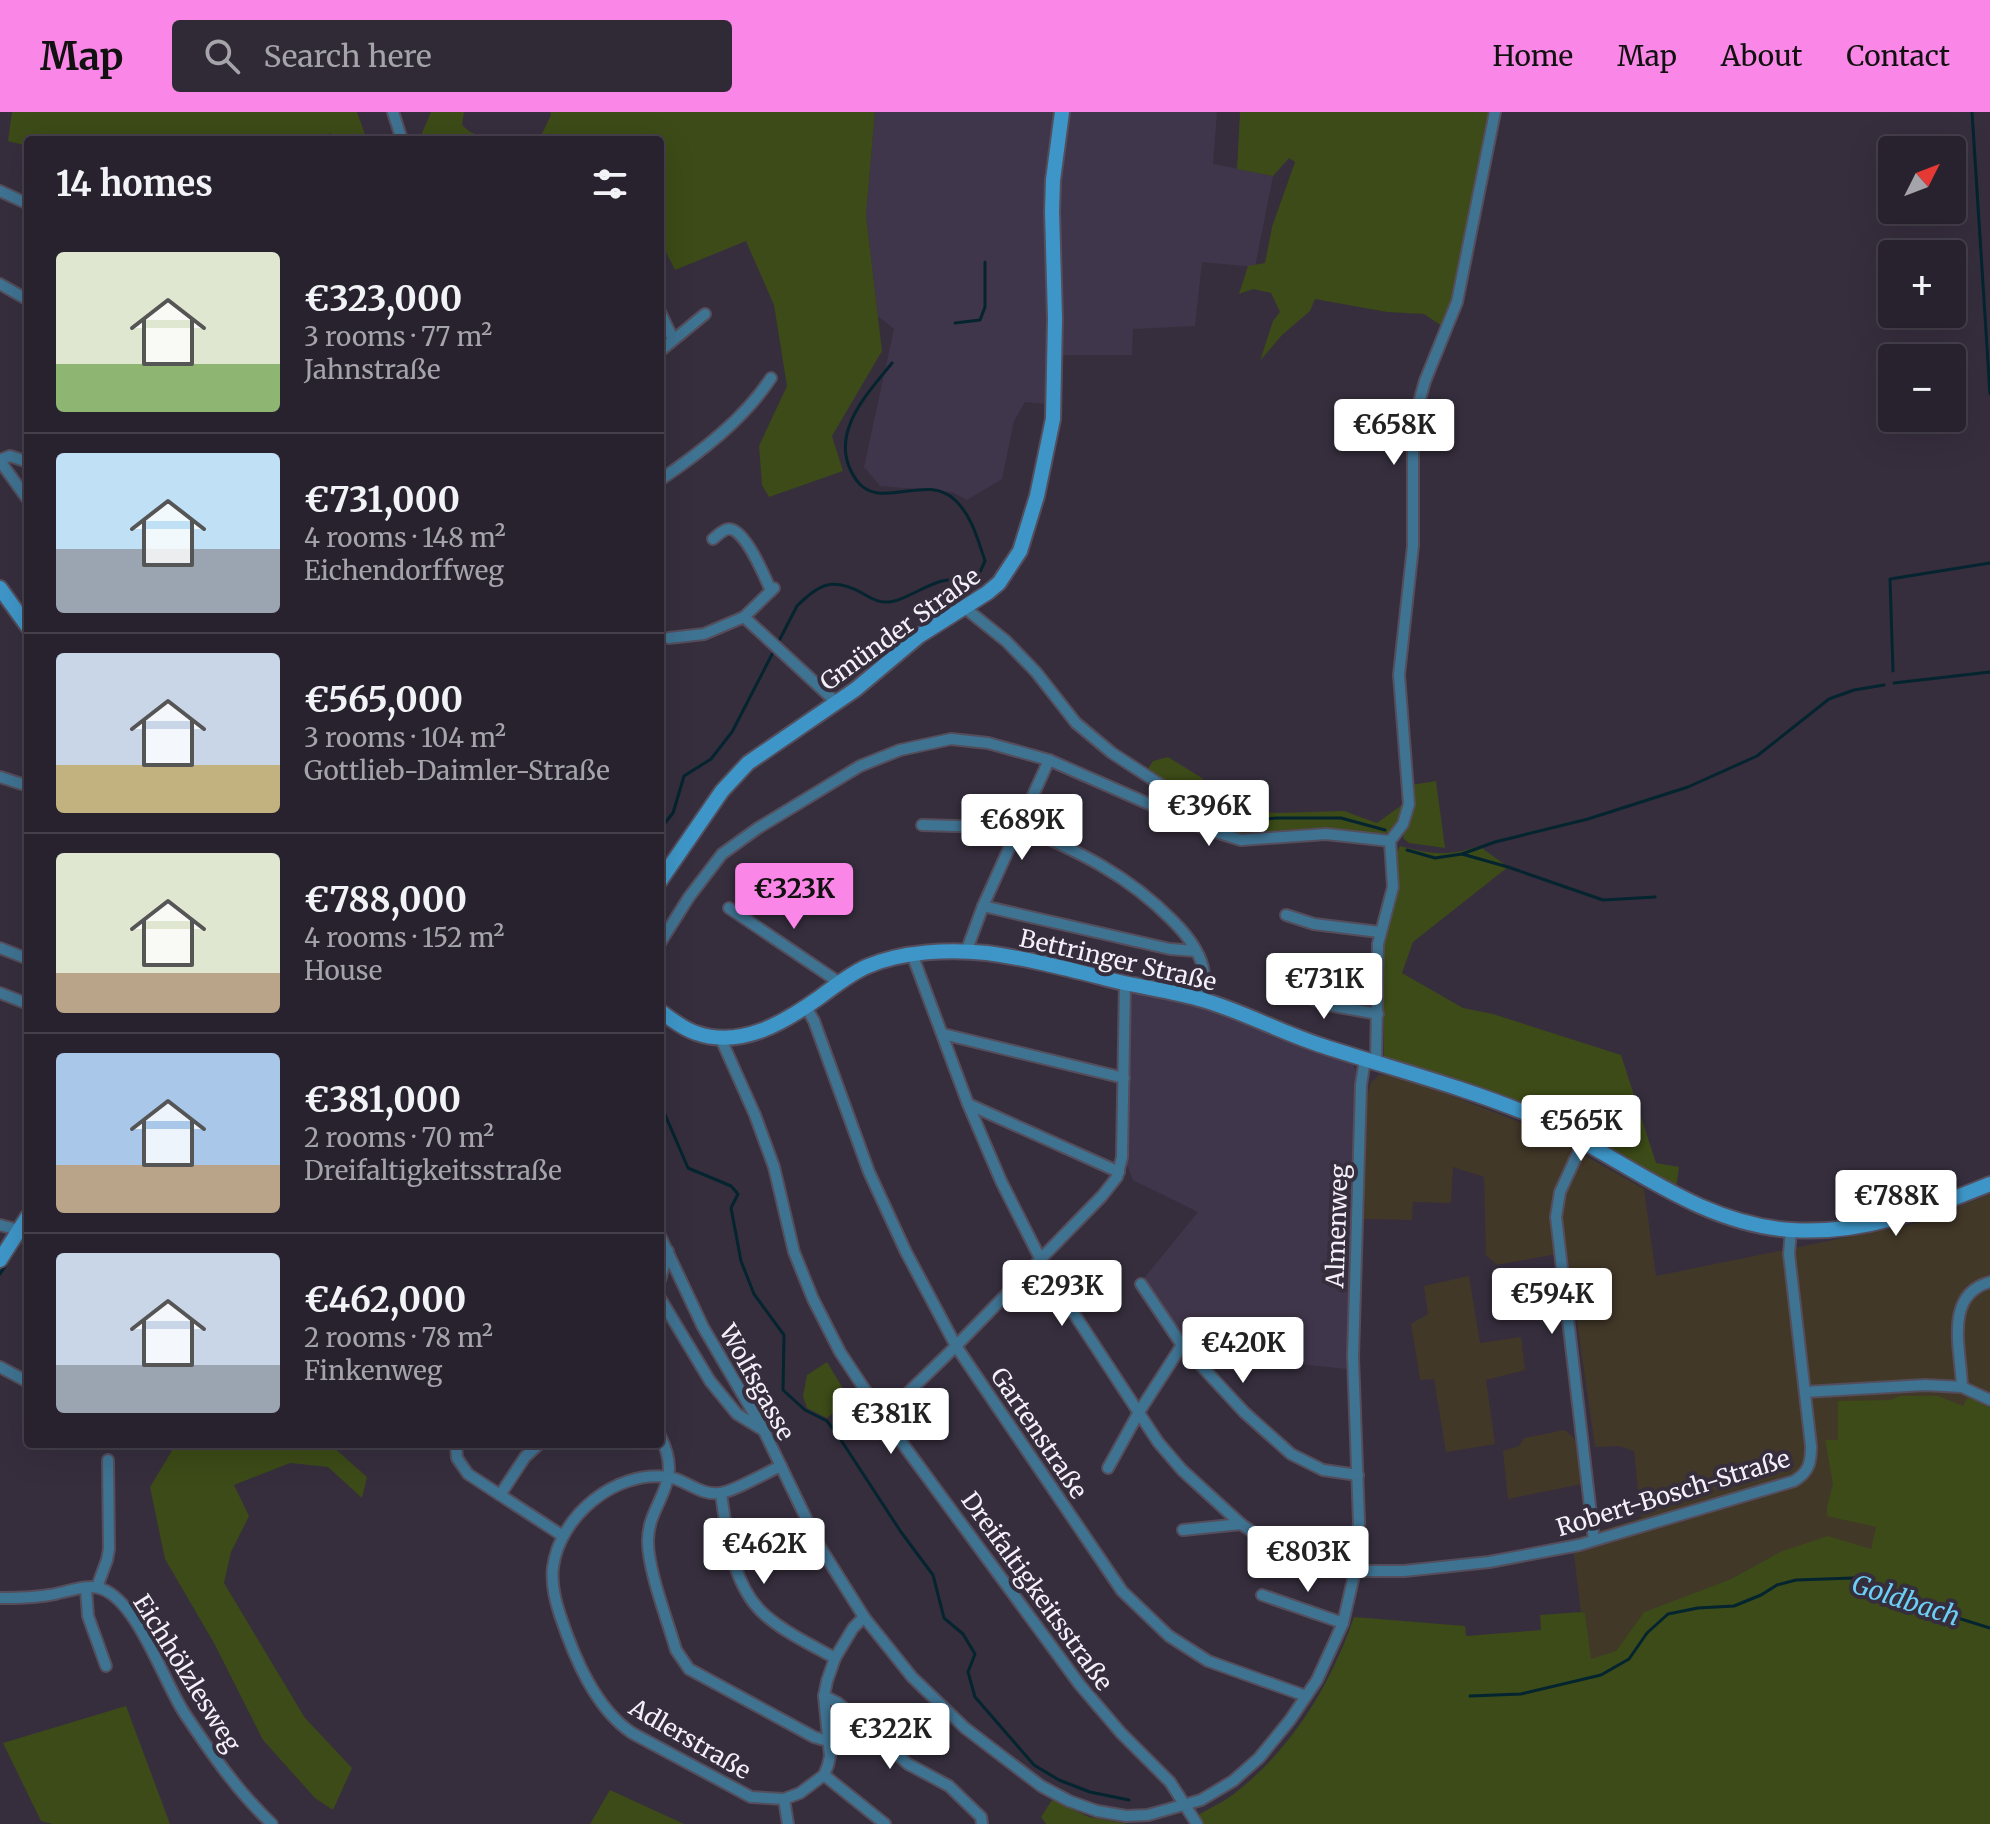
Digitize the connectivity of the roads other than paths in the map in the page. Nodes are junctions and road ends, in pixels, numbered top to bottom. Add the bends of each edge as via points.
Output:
1 (393, 112) edge
2 (1062, 112) edge
3 (1495, 112) edge
4 (401, 136) edge
5 (0, 191) edge
6 (24, 202) edge
7 (0, 284) edge
8 (24, 298) edge
9 (705, 314) dead end
10 (664, 320) edge
11 (673, 339) junction
12 (664, 347) edge
13 (771, 378) dead end
14 (0, 461) edge
15 (24, 461) edge
16 (664, 477) edge
17 (24, 494) edge
18 (713, 539) dead end
19 (0, 588) edge
20 (965, 608) junction
21 (744, 617) junction
22 (24, 621) edge
23 (669, 638) dead end
24 (837, 703) junction
25 (1049, 760) junction
26 (0, 777) edge
27 (24, 785) edge
28 (922, 825) dead end
29 (1206, 829) junction
30 (1019, 830) junction
31 (1390, 841) junction
32 (664, 875) edge
33 (983, 906) junction
34 (729, 908) dead end
35 (1286, 915) dead end
36 (1379, 932) junction
37 (664, 937) edge
38 (0, 948) edge
39 (1196, 951) junction
40 (966, 952) junction
41 (912, 954) junction
42 (24, 957) edge
43 (840, 983) junction
44 (1125, 983) junction
45 (1278, 989) dead end
46 (0, 993) edge
47 (1202, 999) junction
48 (24, 1002) edge
49 (806, 1007) junction
50 (664, 1014) edge
51 (1378, 1014) junction
52 (943, 1034) junction
53 (721, 1039) junction
54 (1370, 1061) junction
55 (1124, 1078) junction
56 (968, 1104) junction
57 (1583, 1142) junction
58 (1119, 1172) junction
59 (1990, 1184) edge
60 (24, 1222) edge
61 (0, 1225) edge
62 (19, 1230) junction
63 (1791, 1230) junction
64 (664, 1243) edge
65 (668, 1250) junction
66 (0, 1260) edge
67 (1040, 1260) junction
68 (664, 1265) edge
69 (1990, 1282) edge
70 (1141, 1284) dead end
71 (664, 1305) edge
72 (1182, 1345) junction
73 (956, 1346) junction
74 (0, 1367) edge
75 (24, 1380) edge
76 (1962, 1387) junction
77 (1805, 1392) junction
78 (1990, 1400) edge
79 (1139, 1412) junction
80 (883, 1417) junction
81 (764, 1431) junction
82 (664, 1444) edge
83 (456, 1448) edge
84 (535, 1448) edge
85 (108, 1460) dead end
86 (781, 1466) junction
87 (1108, 1468) dead end
88 (1358, 1475) junction
89 (668, 1476) junction
90 (721, 1494) junction
91 (500, 1495) junction
92 (1241, 1524) junction
93 (1183, 1530) dead end
94 (563, 1536) junction
95 (1594, 1540) junction
96 (1355, 1571) junction
97 (91, 1588) junction
98 (1262, 1595) dead end
99 (0, 1598) edge
100 (864, 1617) junction
101 (1343, 1623) junction
102 (835, 1658) junction
103 (106, 1666) dead end
104 (824, 1696) junction
105 (1306, 1696) junction
106 (828, 1741) junction
107 (824, 1775) junction
108 (784, 1799) junction
109 (1185, 1805) junction
110 (1136, 1820) edge
111 (272, 1824) edge
112 (788, 1824) edge
113 (885, 1824) edge
114 (982, 1824) edge
115 (1197, 1824) edge

1 - 4 street
2 - 20 street, Gmünder Straße via 1053,180 1055,390 1050,440 1020,551 999,583
3 - 31 street via 1457,302 1413,424 1413,546 1399,675 1409,804
5 - 6 street
7 - 8 street
9 - 11 street
10 - 11 street
11 - 12 street
13 - 16 street via 757,399
14 - 15 street via 10,456
14 - 17 street
18 - 21 street via 725,529 739,534 774,588
19 - 22 street
20 - 24 street, Gmünder Straße via 919,636
20 - 29 street via 1036,672 1076,723 1189,803
21 - 23 street via 704,634
21 - 24 street
24 - 32 street, Gmünder Straße via 734,776
25 - 29 street
25 - 30 street
25 - 37 street via 951,739 860,766 722,854
26 - 27 street
28 - 30 street
29 - 31 street via 1241,840 1326,834
30 - 33 street
30 - 39 street via 1087,856 1133,884 1185,933
31 - 36 street, Almenweg via 1393,887
33 - 39 street
33 - 40 street
34 - 43 street
35 - 36 street
36 - 51 street, Almenweg
38 - 42 street
39 - 47 street via 1204,974
40 - 41 street, Bettringer Straße
40 - 44 street, Bettringer Straße via 1023,959
41 - 43 street, Bettringer Straße via 865,967
41 - 52 street, Robert-Bosch-Straße
43 - 49 street, Bettringer Straße
44 - 47 street, Bettringer Straße
44 - 55 street
45 - 51 street
46 - 48 street
47 - 54 street, Bettringer Straße
49 - 53 street, Bettringer Straße via 764,1030
49 - 73 street, Gartenstraße via 869,1172
50 - 53 street via 695,1033
51 - 54 street, Almenweg
52 - 55 street
52 - 56 street, Robert-Bosch-Straße
53 - 80 street, Dreifaltigkeitsstraße via 774,1167 794,1252 809,1290 840,1352
54 - 57 street, Bettringer Straße via 1524,1112
54 - 88 street, Almenweg via 1361,1085 1354,1341
55 - 58 street
56 - 58 street
56 - 67 street, Robert-Bosch-Straße
57 - 63 street, Bettringer Straße via 1686,1200 1741,1221
57 - 95 street via 1560,1192 1556,1217
58 - 67 street
59 - 63 street, Bettringer Straße via 1888,1221
60 - 62 street
61 - 62 street
62 - 66 street
63 - 77 street, Robert-Bosch-Straße via 1789,1254
64 - 65 street, Wolfsgasse
65 - 68 street
65 - 81 street, Wolfsgasse via 703,1327
67 - 73 street
67 - 79 street, Robert-Bosch-Straße
69 - 76 street via 1968,1294 1958,1315
70 - 72 street
71 - 81 street via 710,1381 737,1414
72 - 79 street
72 - 88 street via 1291,1454 1323,1470
73 - 80 street
73 - 105 street, Gartenstraße via 1122,1591 1144,1615 1208,1661
74 - 75 street
76 - 77 street
76 - 78 street
77 - 95 street, Robert-Bosch-Straße via 1811,1446 1804,1475
79 - 87 street
79 - 92 street, Robert-Bosch-Straße via 1182,1470
80 - 109 street, Dreifaltigkeitsstraße via 1080,1685
81 - 86 street, Wolfsgasse
82 - 89 street
83 - 91 street via 468,1474
84 - 91 street
85 - 97 street via 109,1549
86 - 90 street
86 - 100 street, Wolfsgasse via 820,1547
88 - 96 street, Almenweg
89 - 90 street
89 - 94 street, Adlerstraße via 617,1485 593,1500
89 - 106 street via 647,1540 681,1660 689,1669
90 - 102 street via 728,1541 748,1593 784,1630
91 - 94 street
92 - 93 street
92 - 96 street, Robert-Bosch-Straße via 1298,1557
94 - 108 street, Adlerstraße via 553,1567 554,1596 601,1706 632,1733 731,1788 751,1797
95 - 96 street, Robert-Bosch-Straße via 1489,1562
96 - 101 street, Almenweg
97 - 99 street
97 - 103 street via 88,1616
97 - 111 street, Eichhölzlesweg via 109,1592 128,1612 183,1711 241,1792
98 - 101 street
100 - 102 street
100 - 110 street, Wolfsgasse via 912,1677 1002,1758 1069,1801
101 - 105 street, Almenweg
102 - 104 street
104 - 106 street
104 - 114 street via 908,1764 949,1786
105 - 109 street, Almenweg via 1243,1773
106 - 107 street
107 - 108 street
107 - 113 street
108 - 112 street
109 - 110 street, Wolfsgasse
109 - 115 street, Dreifaltigkeitsstraße

